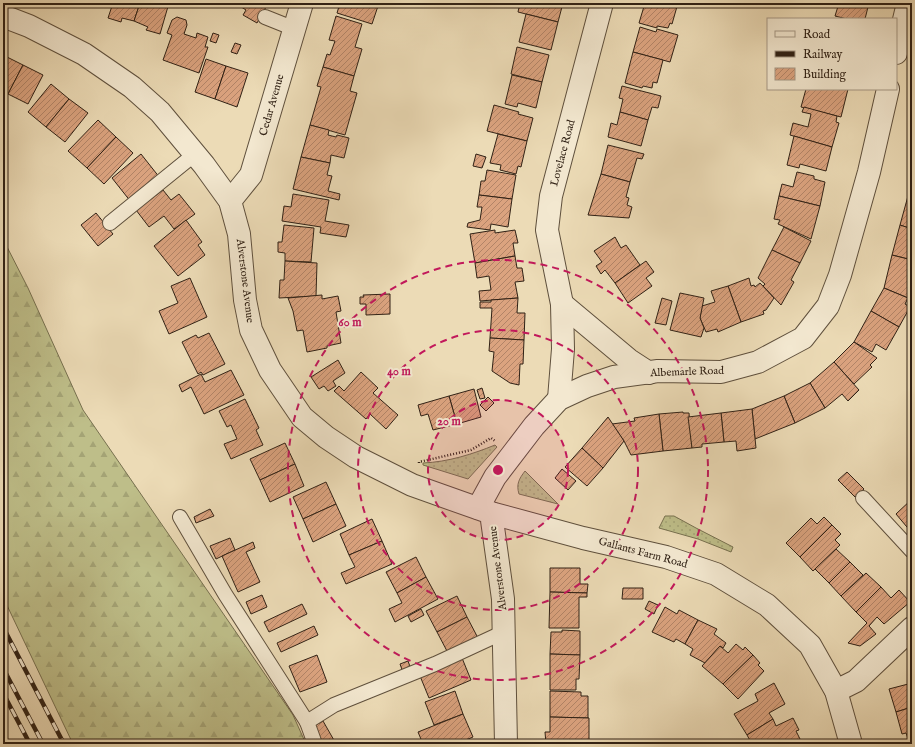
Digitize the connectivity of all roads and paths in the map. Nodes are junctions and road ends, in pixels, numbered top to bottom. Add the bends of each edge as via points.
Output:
1 (302, 3) edge
2 (602, 3) edge
3 (908, 3) edge
4 (3, 16) edge
5 (265, 17) dead end
6 (295, 29) junction
7 (897, 50) edge
8 (888, 90) edge
9 (195, 154) junction
10 (230, 201) junction
11 (110, 223) dead end
12 (562, 304) junction
13 (649, 372) junction
14 (560, 399) junction
15 (514, 452) junction
16 (412, 485) junction
17 (863, 498) dead end
18 (484, 511) junction
19 (180, 517) dead end
20 (912, 551) edge
21 (912, 628) edge
22 (504, 632) junction
23 (836, 691) junction
24 (307, 722) junction
25 (315, 744) edge
26 (506, 744) edge
27 (851, 744) edge

1 - 6 street, Cedar Avenue
2 - 12 street, Lovelace Road via 549,210 547,230
3 - 7 street
4 - 9 street, Alverstone Avenue via 84,54 132,87 160,112
5 - 6 lane
6 - 10 street, Cedar Avenue via 251,176
8 - 13 street, Albemarle Road via 840,275 828,306 803,338 758,362 721,372
9 - 10 street, Alverstone Avenue
9 - 11 lane
10 - 16 street, Alverstone Avenue via 239,234 245,300 251,330 270,370 302,417 326,437 356,457
12 - 13 street via 629,360
12 - 14 street, Lovelace Road
13 - 14 street, Albemarle Road via 614,377
14 - 15 street, Albemarle Road
15 - 16 path via 491,438 471,450 419,462
15 - 18 street, Albemarle Road via 495,477
16 - 18 street, Alverstone Avenue
17 - 20 lane
18 - 22 street, Alverstone Avenue via 503,599
18 - 23 street, Gallants Farm Road via 666,557 716,574 767,605 810,645
19 - 24 lane via 225,594
21 - 23 street via 856,681
22 - 24 lane via 435,664 334,705
22 - 26 street, Alverstone Avenue
23 - 27 street, Gallants Farm Road
24 - 25 lane

